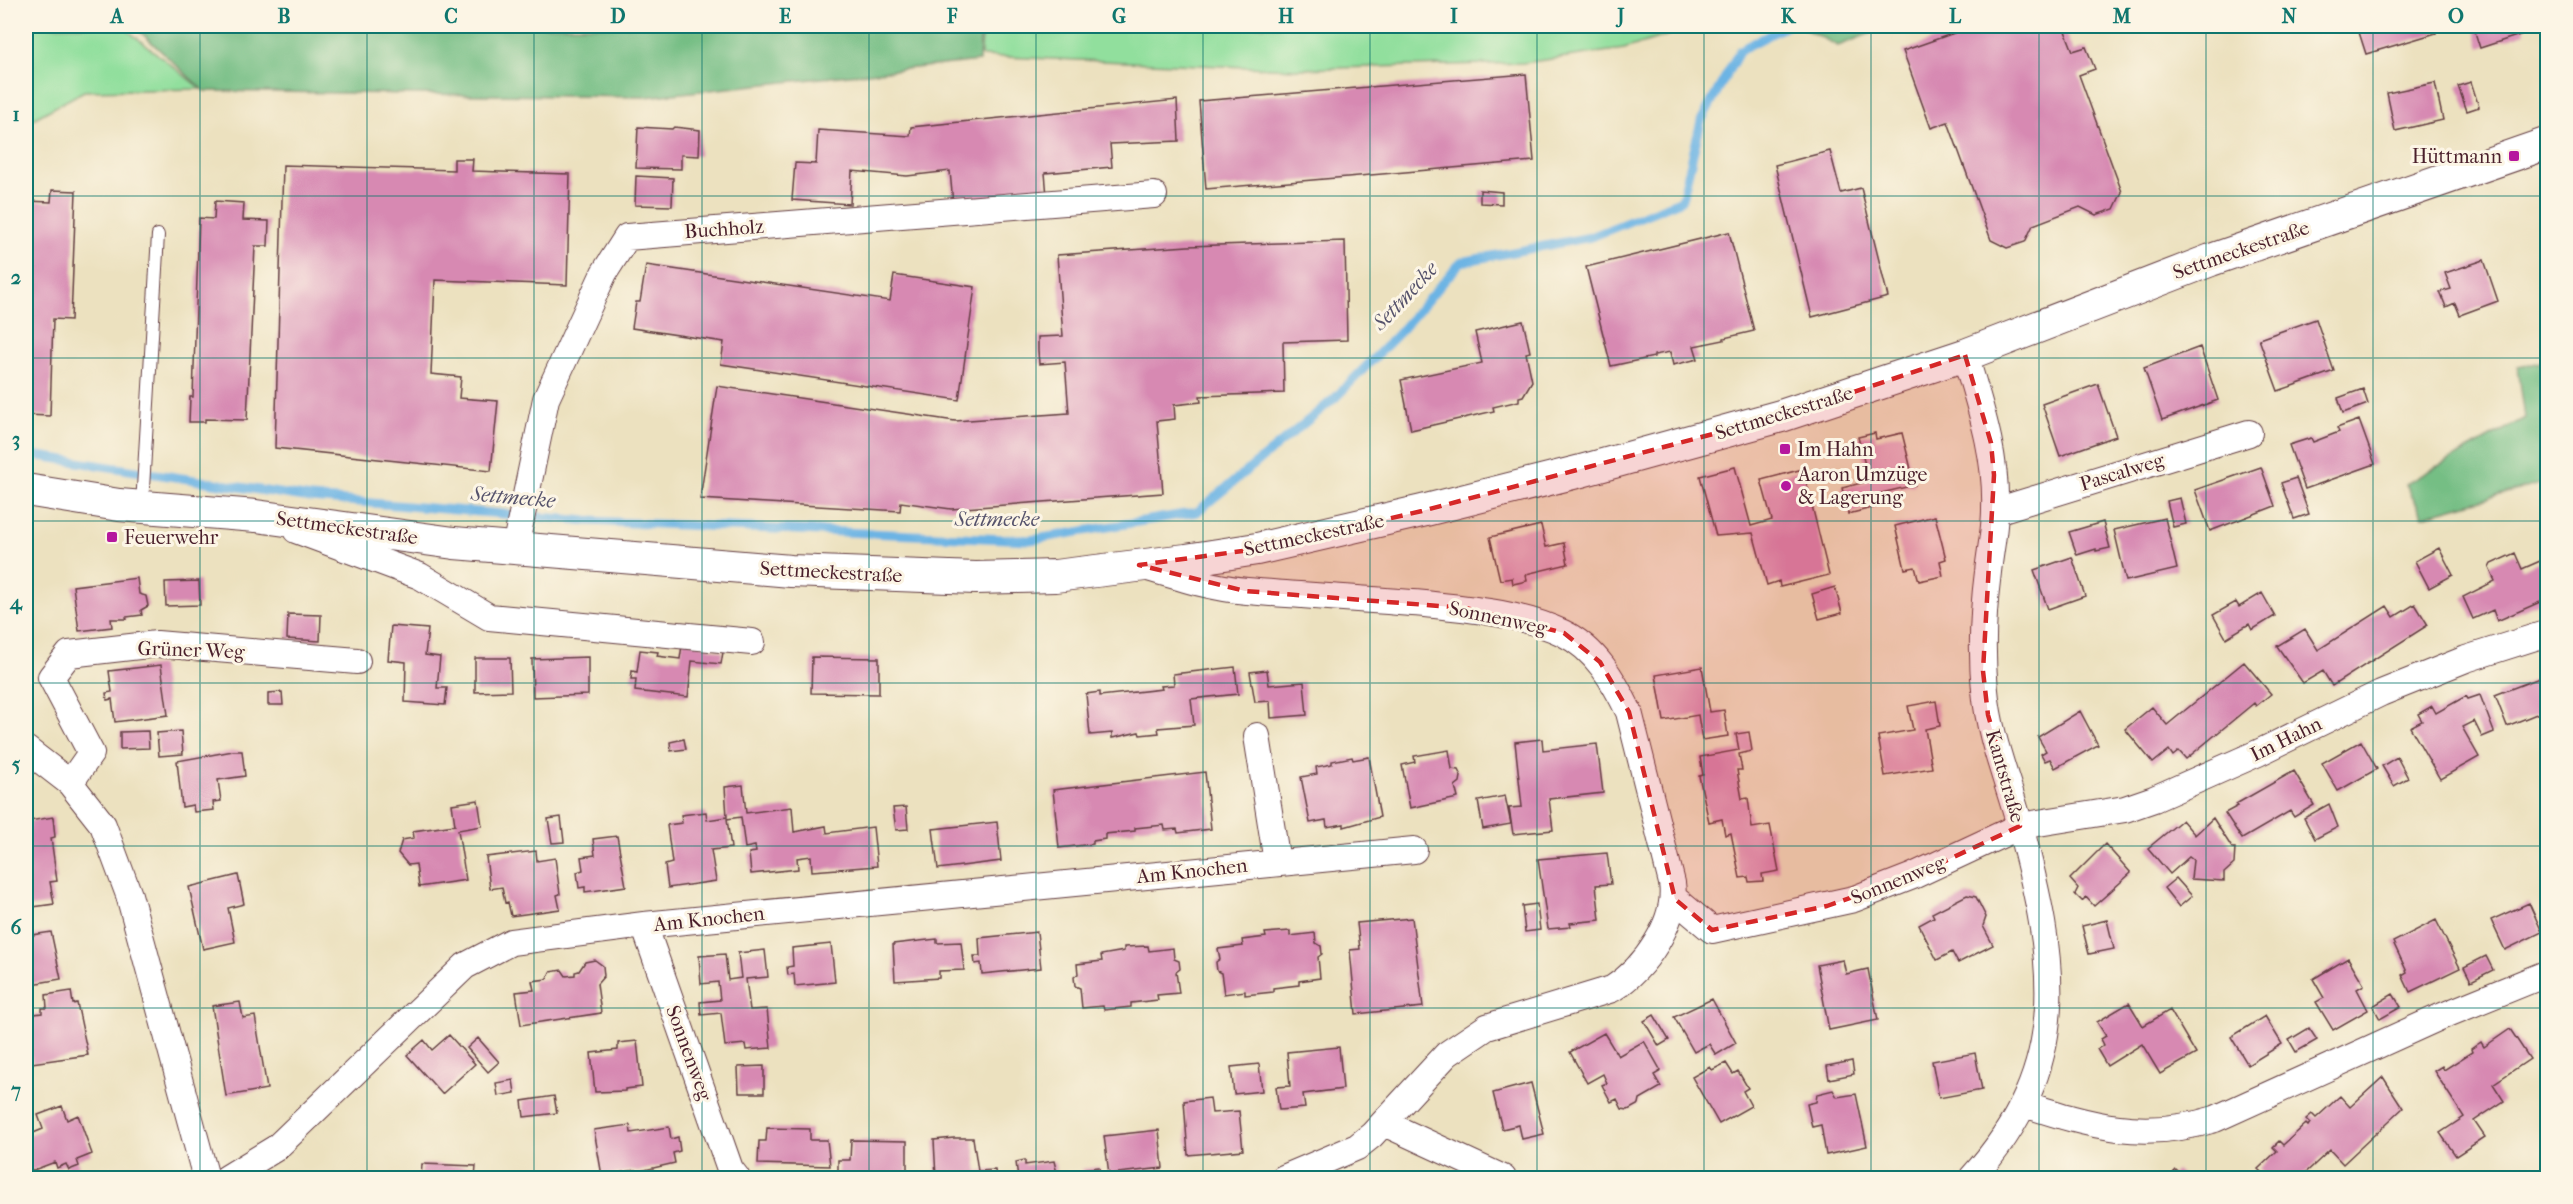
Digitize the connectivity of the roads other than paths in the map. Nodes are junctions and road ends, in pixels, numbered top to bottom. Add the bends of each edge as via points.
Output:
1 (2547, 143) edge
2 (1154, 195) dead end
3 (158, 235) dead end
4 (1965, 355) junction
5 (2249, 433) dead end
6 (26, 490) edge
7 (143, 499) junction
8 (1995, 511) junction
9 (256, 516) junction
10 (517, 539) junction
11 (1138, 565) junction
12 (2547, 633) edge
13 (752, 642) dead end
14 (357, 661) dead end
15 (1257, 736) dead end
16 (26, 749) edge
17 (70, 783) junction
18 (2020, 826) junction
19 (1414, 850) dead end
20 (1277, 862) junction
21 (1675, 899) junction
22 (644, 925) junction
23 (2547, 973) edge
24 (2024, 1104) junction
25 (1384, 1123) junction
26 (206, 1179) edge
27 (227, 1179) edge
28 (736, 1179) edge
29 (1284, 1179) edge
30 (1503, 1179) edge
31 (1972, 1179) edge

1 - 4 street, Settmeckestraße via 2211,260
2 - 10 street, Buchholz via 627,237 604,273 546,399
3 - 7 lane
4 - 8 street, Kantstraße via 1991,443
4 - 11 street, Settmeckestraße via 1781,416 1581,471 1257,549
5 - 8 street, Pascalweg
6 - 7 street, Settmeckestraße
7 - 9 street, Settmeckestraße
8 - 18 street, Kantstraße via 1983,671 1988,715
9 - 10 street, Settmeckestraße via 454,543
9 - 13 street via 420,576 489,617
10 - 11 street, Settmeckestraße via 791,571 976,578 1056,576
11 - 21 street, Sonnenweg via 1207,585 1245,591 1466,608 1518,618 1564,633 1600,662 1629,712
12 - 18 street, Im Hahn via 2466,659 2381,693 2154,800 2125,809
14 - 17 street, Grüner Weg via 157,644 69,654 51,677 91,753
15 - 20 street, Am Knochen
16 - 17 street
17 - 26 street via 103,825 129,895
18 - 21 street, Sonnenweg via 1854,899 1778,917 1712,930
18 - 24 street, Kantstraße via 2047,947 2050,1001 2037,1072
19 - 20 street, Am Knochen
20 - 22 street, Am Knochen
21 - 25 street via 1656,943 1629,978 1612,989 1487,1027 1447,1054
22 - 27 street, Am Knochen via 511,942 465,966 276,1148
22 - 28 street, Sonnenweg
23 - 24 street via 2215,1119 2188,1127 2121,1130 2087,1124
24 - 31 street, Kantstraße via 2007,1136
25 - 29 street via 1357,1147
25 - 30 street

